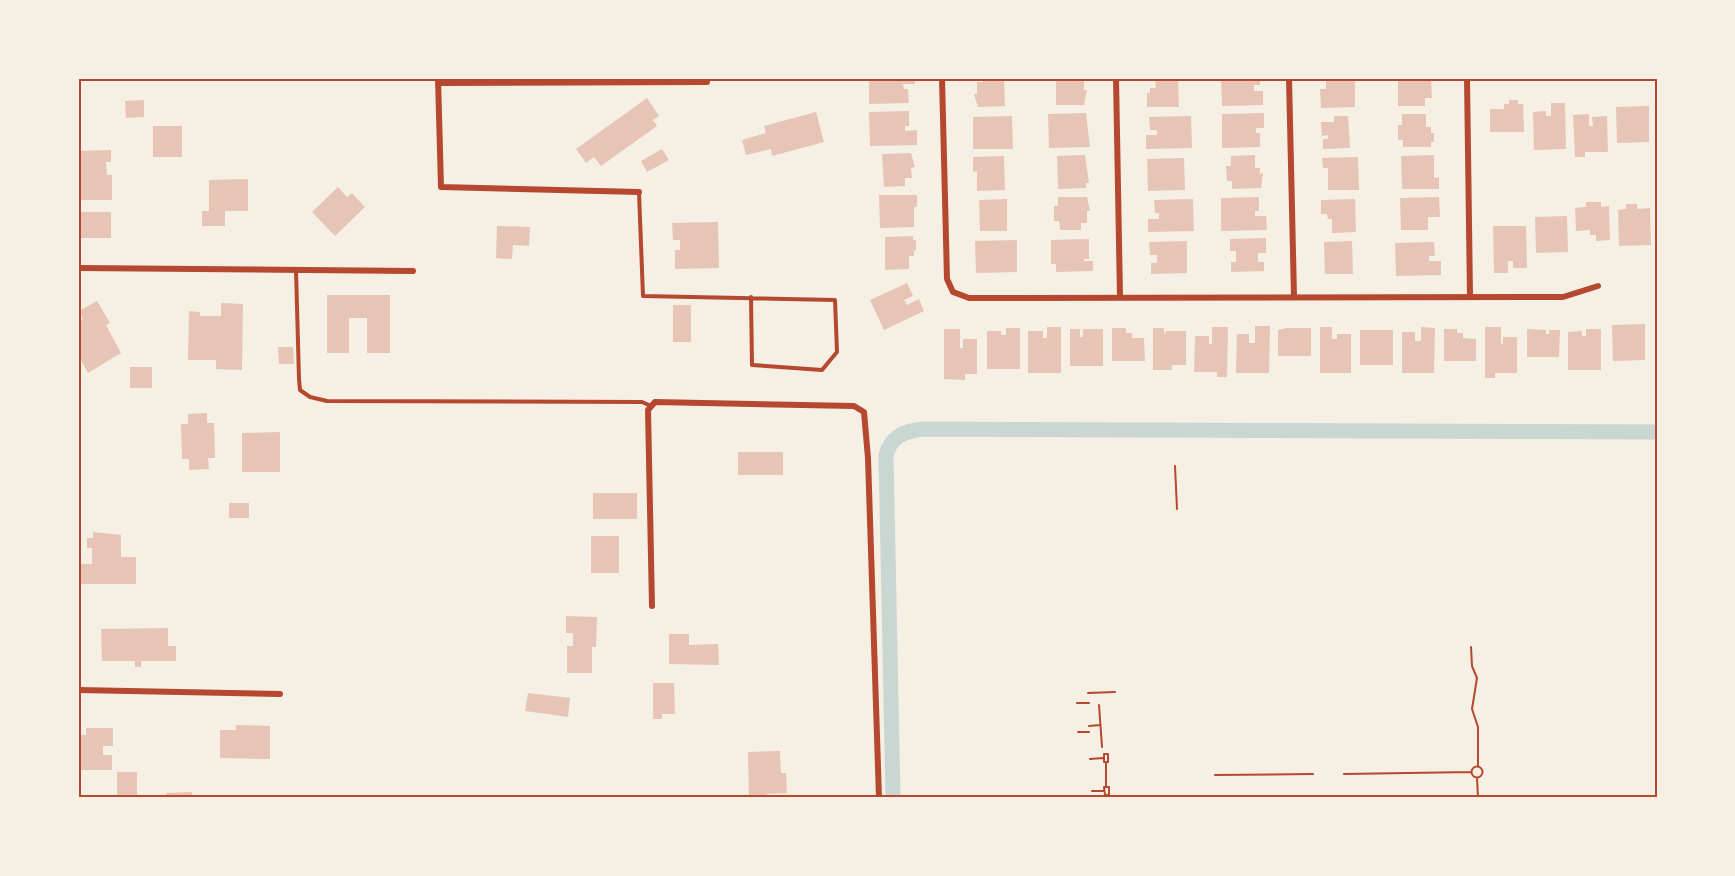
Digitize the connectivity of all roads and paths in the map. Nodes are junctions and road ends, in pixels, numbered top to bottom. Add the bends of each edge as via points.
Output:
1 (942, 78) edge
2 (1116, 78) edge
3 (1289, 78) edge
4 (1467, 78) edge
5 (438, 81) edge
6 (707, 82) dead end
7 (639, 192) joint
8 (78, 268) edge
9 (296, 270) junction
10 (413, 271) dead end
11 (1598, 286) dead end
12 (1294, 296) junction
13 (1470, 296) junction
14 (751, 297) junction
15 (1120, 297) junction
16 (653, 404) junction
17 (1175, 466) dead end
18 (1177, 509) dead end
19 (652, 606) dead end
20 (1471, 647) dead end
21 (78, 690) edge
22 (1115, 692) dead end
23 (1088, 693) dead end
24 (280, 694) dead end
25 (1077, 703) dead end
26 (1089, 703) dead end
27 (1100, 705) dead end
28 (1100, 725) junction
29 (1089, 726) dead end
30 (1078, 732) dead end
31 (1089, 732) dead end
32 (1102, 747) dead end
33 (1104, 758) junction
34 (1090, 759) dead end
35 (1106, 762) junction
36 (1478, 766) junction
37 (1471, 772) junction
38 (1313, 774) dead end
39 (1344, 774) dead end
40 (1215, 775) dead end
41 (1477, 778) junction
42 (1106, 787) junction
43 (1092, 791) dead end
44 (1104, 791) junction
45 (879, 798) edge
46 (1478, 798) edge

1 - 15 street via 946,279 953,292 969,298
2 - 15 street
3 - 12 street
4 - 13 street
5 - 6 street
5 - 7 street via 441,187
7 - 14 lane via 644,296
8 - 9 street
9 - 10 street
9 - 16 lane via 300,390 310,397 327,401
11 - 13 street via 1563,297
12 - 13 street
12 - 15 street
14 - 14 lane via 835,300 837,352 822,370 752,364
16 - 19 street via 648,410
16 - 45 street via 855,406 864,412
17 - 18 path
20 - 36 path via 1476,678 1472,709 1478,727
21 - 24 street
22 - 23 path
25 - 26 path
27 - 28 path
28 - 29 path
28 - 32 path
30 - 31 path
33 - 34 path
33 - 35 path
33 - 35 path via 1108,754
35 - 42 path
36 - 37 path
36 - 41 path via 1482,773
37 - 39 path
37 - 41 path
38 - 40 path
41 - 46 path
42 - 44 path
42 - 44 path via 1109,795
43 - 44 path

